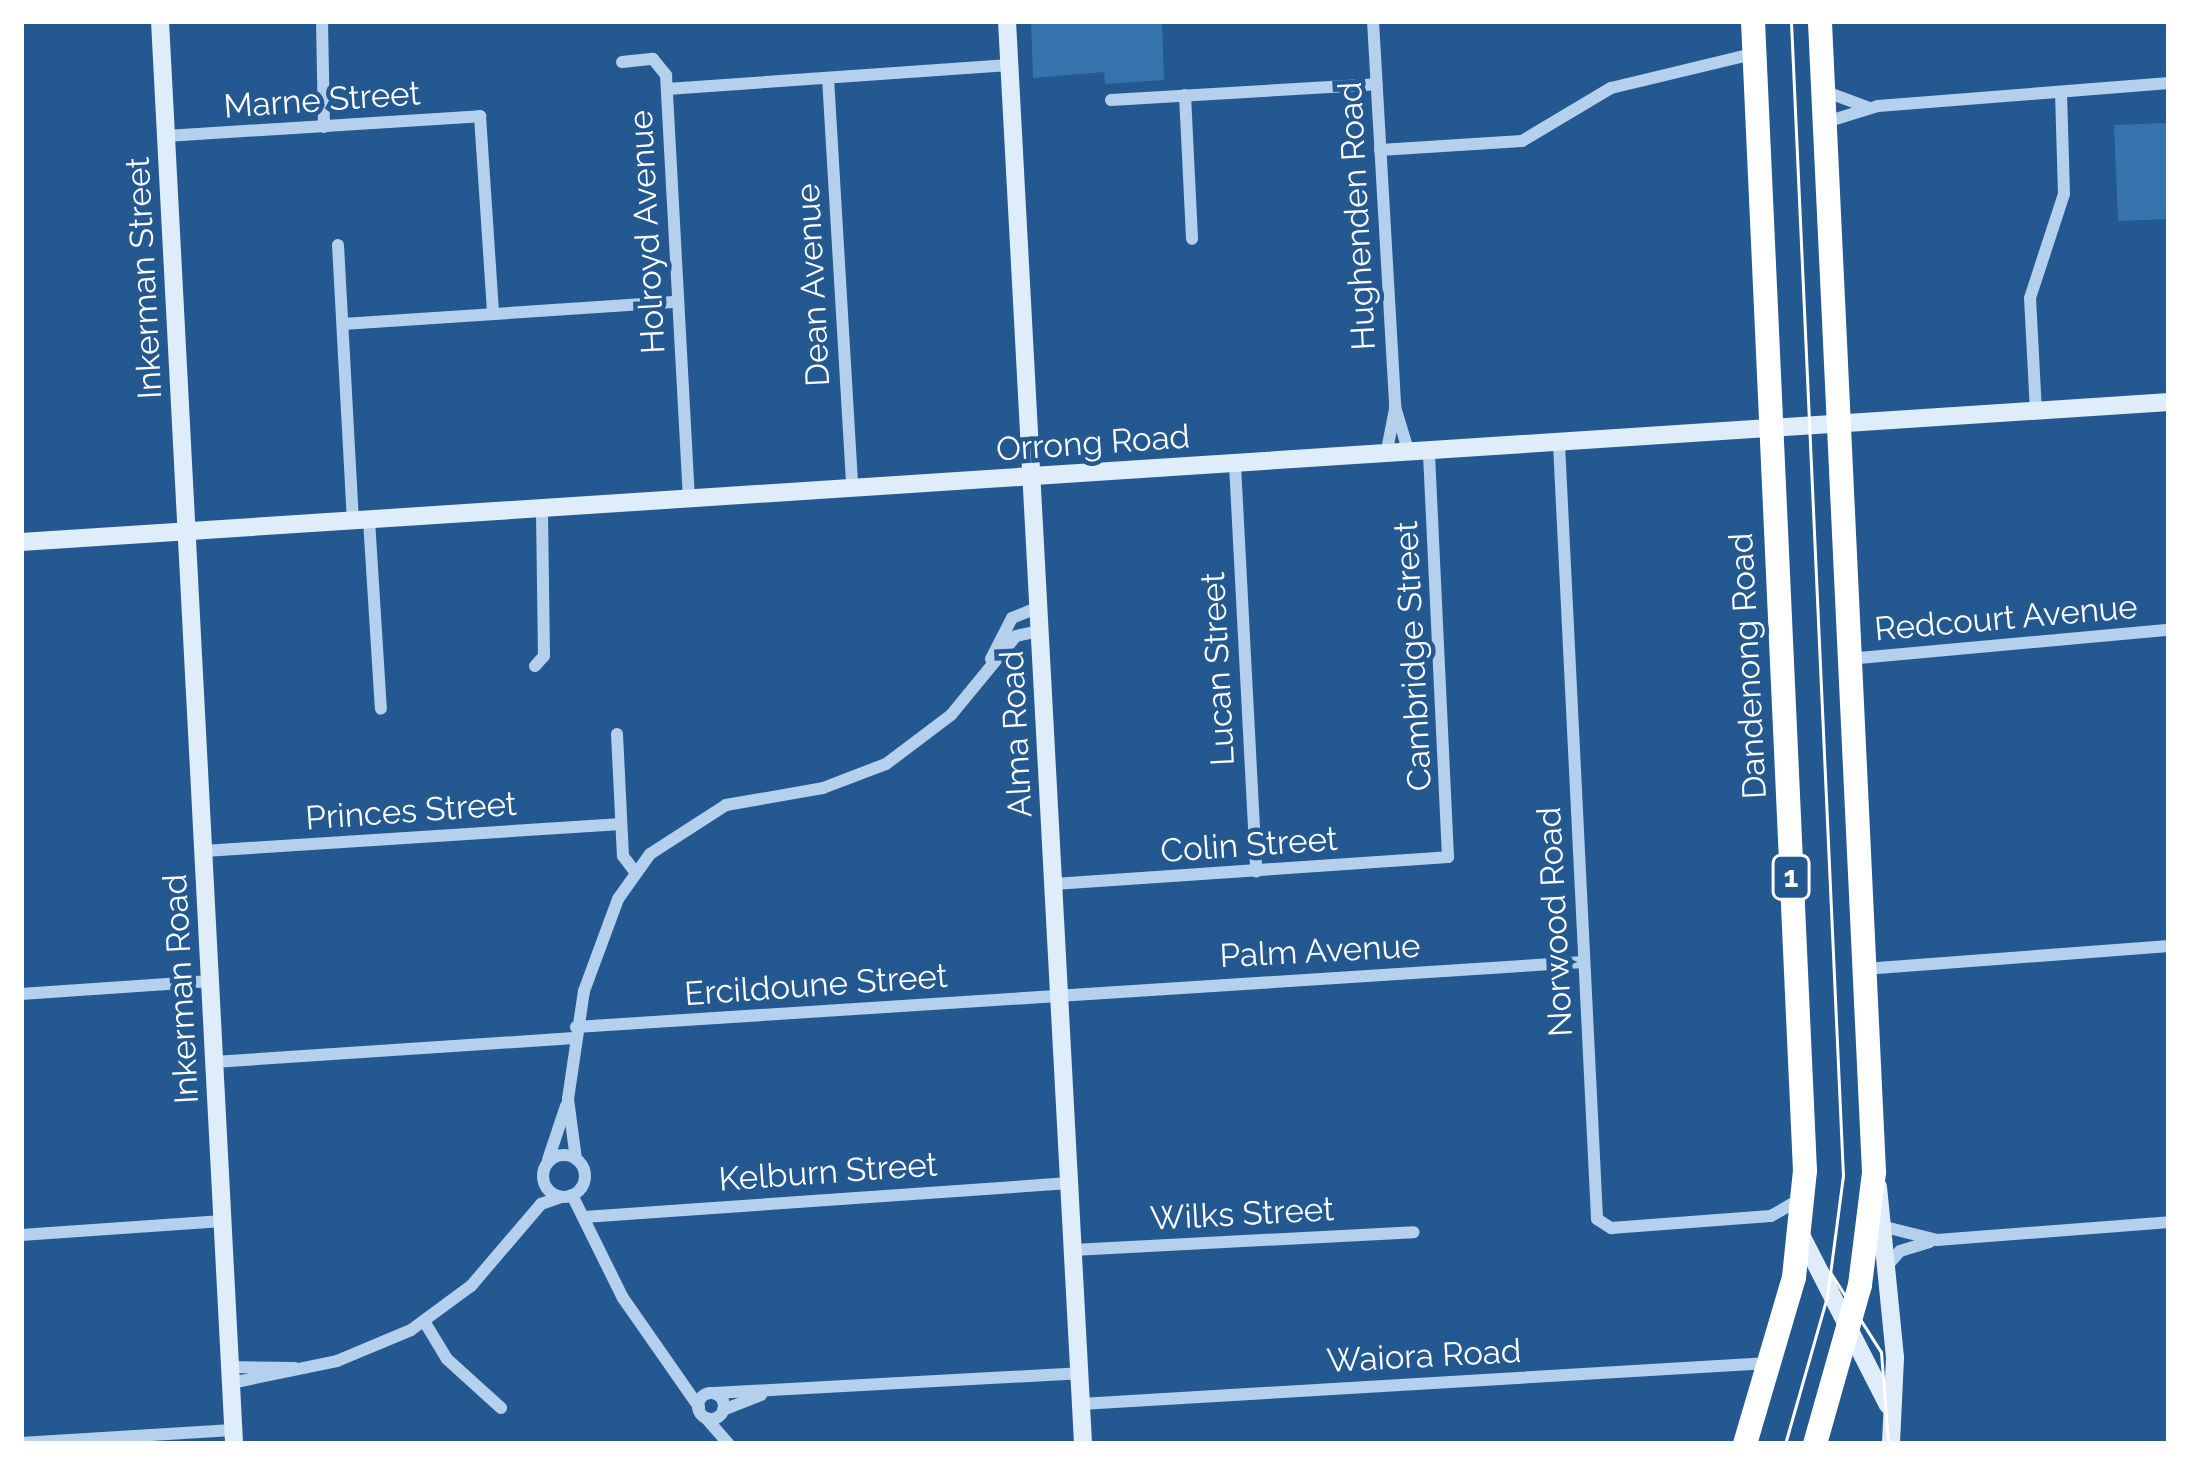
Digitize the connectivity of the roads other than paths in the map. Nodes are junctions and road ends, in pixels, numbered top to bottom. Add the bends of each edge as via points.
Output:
1 (160, 21) edge
2 (322, 21) edge
3 (1007, 21) edge
4 (1373, 21) edge
5 (1753, 21) edge
6 (1820, 21) edge
7 (1755, 54) junction
8 (622, 62) dead end
9 (1009, 65) junction
10 (829, 78) junction
11 (2169, 83) edge
12 (1376, 84) junction
13 (667, 89) junction
14 (1823, 90) junction
15 (2061, 92) junction
16 (1185, 95) junction
17 (1111, 100) dead end
18 (1869, 108) junction
19 (1825, 122) junction
20 (324, 127) junction
21 (166, 136) junction
22 (1380, 150) junction
23 (1192, 238) dead end
24 (338, 245) dead end
25 (677, 302) junction
26 (493, 314) junction
27 (343, 324) junction
28 (2169, 402) edge
29 (1395, 407) junction
30 (2036, 412) junction
31 (1837, 426) junction
32 (1770, 430) junction
33 (1559, 444) junction
34 (1419, 453) junction
35 (1386, 455) junction
36 (1234, 465) junction
37 (1032, 478) junction
38 (852, 488) junction
39 (688, 500) junction
40 (542, 509) junction
41 (361, 521) junction
42 (188, 532) junction
43 (21, 542) edge
44 (1039, 607) junction
45 (1040, 631) junction
46 (2169, 631) edge
47 (1848, 659) junction
48 (535, 666) dead end
49 (987, 671) junction
50 (381, 709) dead end
51 (617, 734) dead end
52 (621, 824) junction
53 (204, 851) junction
54 (1448, 857) joint
55 (1256, 871) junction
56 (635, 872) junction
57 (1054, 884) junction
58 (2169, 946) edge
59 (1584, 962) junction
60 (1863, 969) junction
61 (211, 981) junction
62 (21, 994) edge
63 (1059, 994) junction
64 (575, 1033) junction
65 (214, 1062) junction
66 (568, 1099) junction
67 (1873, 1153) junction
68 (576, 1159) junction
69 (545, 1171) junction
70 (584, 1179) junction
71 (1069, 1183) junction
72 (566, 1196) junction
73 (1804, 1196) junction
74 (587, 1216) junction
75 (1771, 1216) junction
76 (528, 1218) junction
77 (223, 1221) junction
78 (2169, 1222) edge
79 (1885, 1227) junction
80 (1414, 1232) dead end
81 (1801, 1234) junction
82 (21, 1235) edge
83 (1937, 1240) junction
84 (1073, 1250) junction
85 (1885, 1279) junction
86 (424, 1321) junction
87 (1848, 1330) junction
88 (1769, 1363) junction
89 (670, 1365) junction
90 (1079, 1372) junction
91 (231, 1375) junction
92 (711, 1394) junction
93 (763, 1394) junction
94 (1081, 1404) junction
95 (501, 1408) dead end
96 (723, 1412) junction
97 (702, 1413) junction
98 (1890, 1415) junction
99 (233, 1437) edge
100 (21, 1443) edge
101 (729, 1444) edge
102 (1083, 1444) edge
103 (1745, 1444) edge
104 (1815, 1444) edge
105 (1891, 1444) edge

1 - 21 street, Inkerman Street
2 - 20 street
3 - 9 street, Alma Road
4 - 12 street, Hughenden Road
5 - 7 highway, Dandenong Road / 1
6 - 14 highway, 1
7 - 22 street via 1611,88 1522,141
7 - 32 highway, Dandenong Road / 1
8 - 13 street via 658,61
9 - 10 street, Holroyd Avenue
9 - 37 street, Alma Road
10 - 13 street, Holroyd Avenue
10 - 38 street, Dean Avenue
11 - 15 street
12 - 16 street
12 - 22 street, Hughenden Road
13 - 25 street, Holroyd Avenue
14 - 18 street
14 - 19 highway, 1
15 - 18 street
15 - 30 street via 2064,194 2030,298
16 - 17 street
16 - 23 street
18 - 19 street
19 - 31 highway, 1
20 - 21 street, Marne Street
20 - 26 street, Marne Street via 480,116
21 - 42 street, Inkerman Street
22 - 29 street, Hughenden Road
24 - 27 street
25 - 26 street
25 - 39 street, Holroyd Avenue
26 - 27 street
27 - 41 street
28 - 30 street, Orrong Road
29 - 34 street, Hughenden Road
29 - 35 street, Hughenden Road
30 - 31 street, Orrong Road
31 - 32 street, Orrong Road
31 - 47 highway, 1
32 - 33 street, Orrong Road
32 - 73 highway, Dandenong Road / 1
33 - 34 street, Orrong Road
33 - 59 street, Norwood Road
34 - 35 street, Orrong Road
34 - 54 street, Cambridge Street
35 - 36 street, Orrong Road
36 - 37 street, Orrong Road
36 - 55 street, Lucan Street
37 - 38 street, Orrong Road
37 - 44 street, Alma Road
38 - 39 street, Orrong Road
39 - 40 street, Orrong Road
40 - 41 street, Orrong Road
40 - 48 street via 544,656
41 - 42 street, Orrong Road
41 - 50 street
42 - 43 street, Orrong Road
42 - 53 street, Inkerman Road
44 - 45 street, Alma Road
44 - 49 street via 1012,618
45 - 49 street via 1016,636
45 - 57 street, Alma Road
46 - 47 street, Redcourt Avenue
47 - 60 highway, 1
49 - 56 street via 935,730 886,764 823,788 712,811 664,840
51 - 52 street
52 - 53 street, Princes Street
52 - 56 street via 624,861
53 - 61 street, Inkerman Road
54 - 55 street, Colin Street
55 - 57 street, Colin Street
56 - 64 street via 597,950
57 - 63 street, Alma Road
58 - 60 street
59 - 63 street, Palm Avenue
59 - 75 street, Norwood Road via 1600,1223
60 - 67 highway, 1
61 - 62 street
61 - 65 street, Inkerman Road
63 - 64 street, Ercildoune Street
63 - 71 street, Alma Road
64 - 65 street, Ercildoune Street
64 - 66 street
65 - 77 street, Inkerman Road
66 - 68 street
66 - 69 street
67 - 79 street
67 - 87 highway, 1 via 1869,1228
68 - 69 street via 557,1156
68 - 70 street
69 - 72 street
69 - 76 street
70 - 72 street
70 - 74 street
71 - 74 street, Kelburn Street
71 - 84 street, Alma Road
72 - 74 street
72 - 76 street
73 - 75 street, Norwood Road
73 - 81 highway, Dandenong Road / 1
74 - 89 street via 623,1298
75 - 81 street
76 - 86 street via 471,1286
77 - 82 street
77 - 91 street, Inkerman Road
78 - 83 street
79 - 83 street
79 - 85 street
80 - 84 street, Wilks Street
81 - 87 street
81 - 88 highway, Dandenong Road / 1
83 - 85 street via 1900,1251
84 - 90 street, Alma Road
85 - 98 street via 1895,1358
86 - 91 street via 363,1352 303,1369
86 - 95 street via 447,1359
87 - 98 street
87 - 104 highway, 1
88 - 94 street, Waiora Road
88 - 103 highway, Dandenong Road / 1
89 - 92 street
89 - 97 street
90 - 93 street
90 - 94 street, Alma Road
91 - 99 street, Inkerman Road
92 - 93 street
92 - 96 street
92 - 97 street
93 - 96 street
94 - 102 street, Alma Road
96 - 97 street
96 - 101 street
97 - 101 street
98 - 105 street
99 - 100 street

